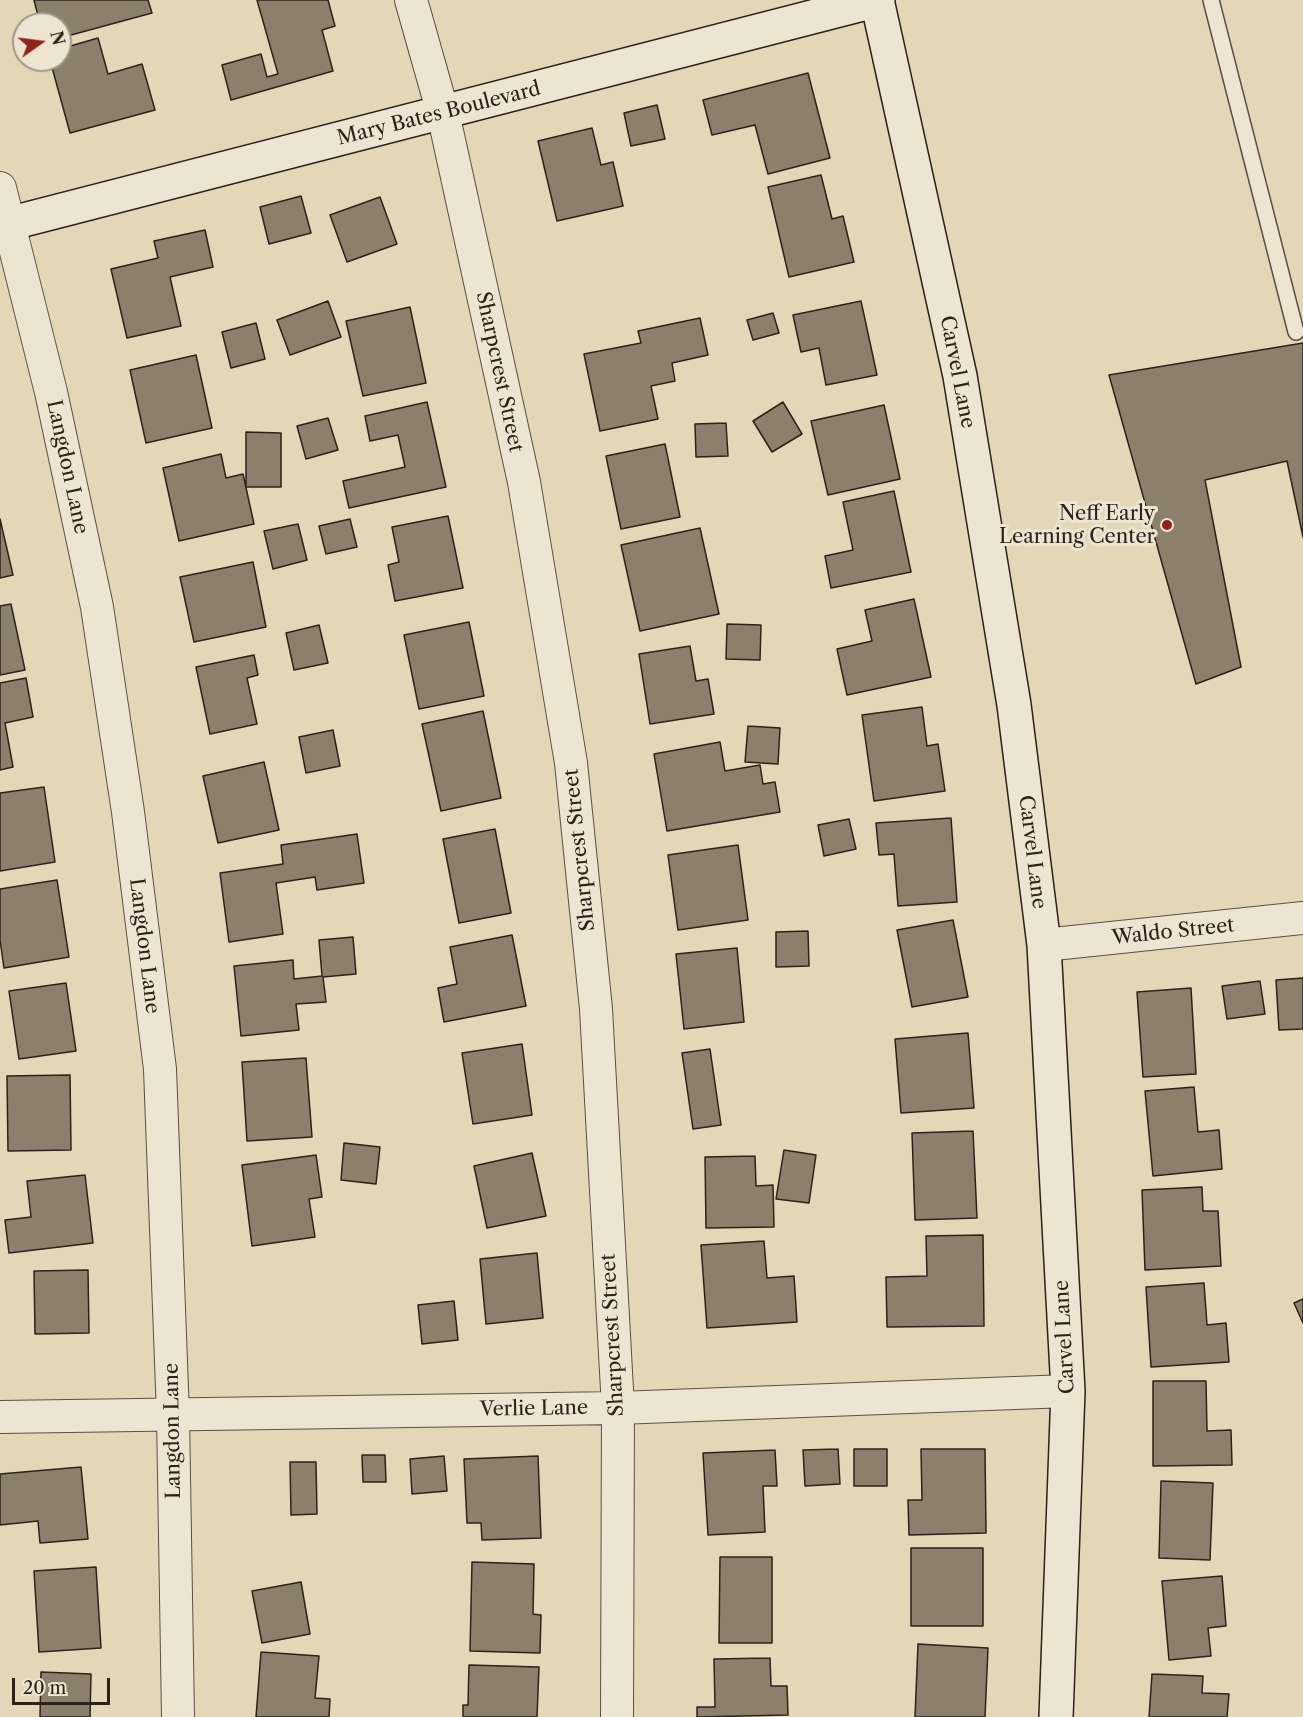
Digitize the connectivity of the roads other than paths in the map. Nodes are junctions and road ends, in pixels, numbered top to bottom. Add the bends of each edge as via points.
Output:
1 (411, 0) edge
2 (877, 0) edge
3 (1211, 0) edge
4 (443, 113) junction
5 (0, 188) edge
6 (5, 225) edge
7 (1296, 332) dead end
8 (1303, 918) edge
9 (1044, 945) junction
10 (1068, 1391) junction
11 (618, 1408) junction
12 (173, 1415) junction
13 (0, 1417) edge
14 (178, 1717) edge
15 (617, 1717) edge
16 (1056, 1717) edge

1 - 4 street, Sharpcrest Street
2 - 4 street, Mary Bates Boulevard
2 - 9 street, Carvel Lane via 960,376 1014,705
3 - 7 lane
4 - 6 street, Mary Bates Boulevard
4 - 11 street, Sharpcrest Street via 524,482 571,762 596,1009
5 - 6 street, Langdon Lane
6 - 12 street, Langdon Lane via 51,392 97,608 128,812 160,1069
8 - 9 street, Waldo Street
9 - 10 street, Carvel Lane
10 - 11 street, Verlie Lane
10 - 16 street, Carvel Lane
11 - 12 street, Verlie Lane
11 - 15 street, Sharpcrest Street
12 - 13 street, Verlie Lane
12 - 14 street, Langdon Lane

